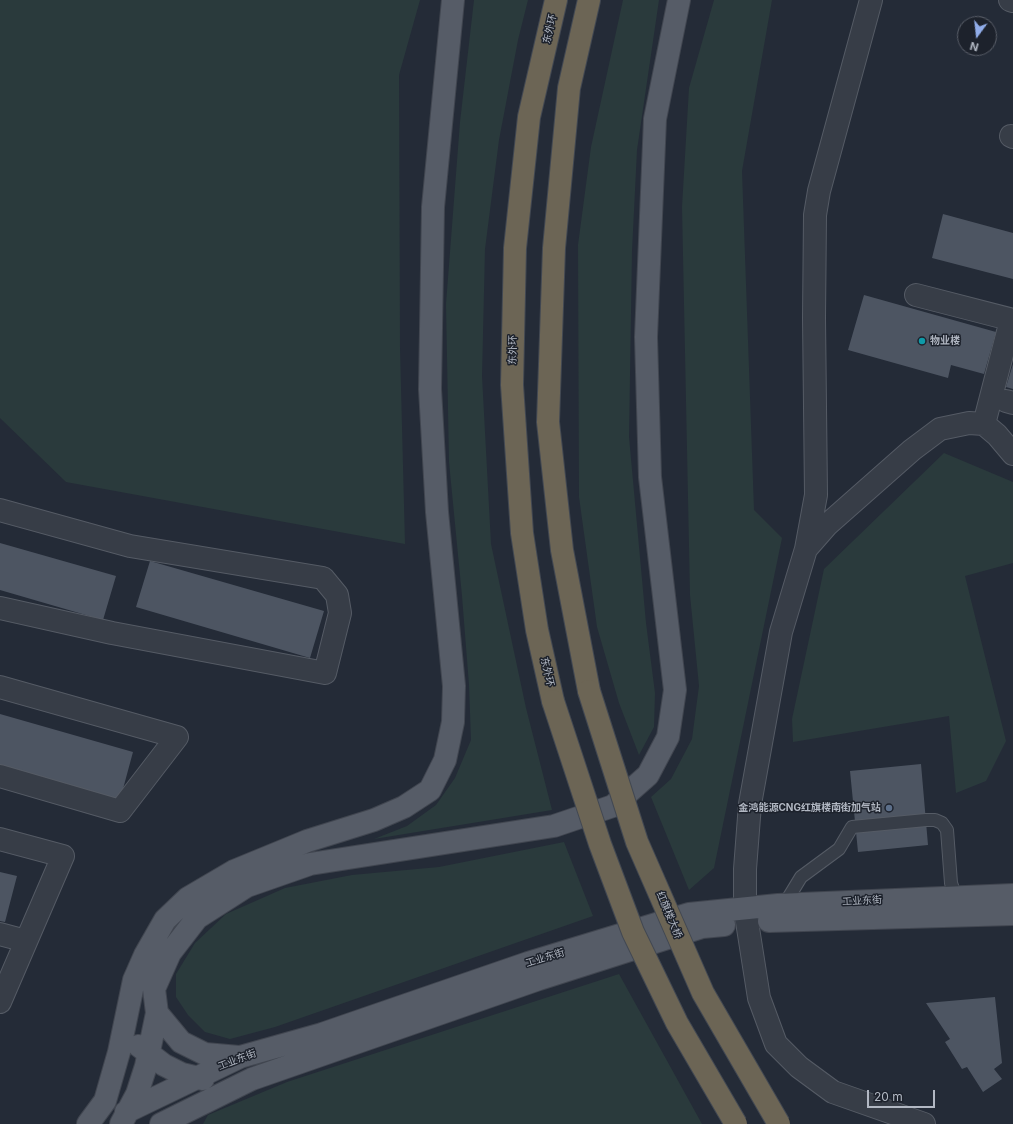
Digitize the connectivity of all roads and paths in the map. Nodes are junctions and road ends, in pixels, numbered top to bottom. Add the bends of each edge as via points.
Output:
1 (453, 0) edge
2 (556, 0) edge
3 (589, 0) edge
4 (679, 0) edge
5 (871, 0) edge
6 (1010, 0) edge
7 (1013, 1) edge
8 (916, 295) dead end
9 (1012, 320) edge
10 (984, 424) junction
11 (1013, 454) edge
12 (0, 510) edge
13 (806, 549) junction
14 (0, 608) edge
15 (0, 687) edge
16 (0, 776) edge
17 (0, 839) edge
18 (1013, 895) edge
19 (962, 897) junction
20 (784, 905) junction
21 (1013, 914) edge
22 (746, 916) junction
23 (0, 934) edge
24 (26, 941) junction
25 (0, 1002) edge
26 (157, 1013) junction
27 (126, 1022) junction
28 (149, 1055) junction
29 (240, 1057) junction
30 (204, 1075) junction
31 (252, 1079) junction
32 (199, 1104) junction
33 (126, 1117) edge
34 (88, 1124) edge
35 (100, 1124) edge
36 (161, 1124) edge
37 (183, 1124) edge
38 (736, 1124) edge
39 (779, 1124) edge
40 (924, 1124) edge

1 - 27 main road via 433,207 430,389 437,512 454,686 453,722 445,760 430,790 404,806 374,820 307,841 234,871 188,898 166,920 145,956 134,980
2 - 38 highway, 东外环, bridge via 528,125 515,248 512,385 522,533 537,630 553,701 600,844 633,932 677,1023
3 - 39 highway, 红旗楼大桥, bridge via 569,88 554,240 548,422 562,550 589,691 637,842 703,993
4 - 26 main road via 655,119 646,337 650,477 675,690 668,737 648,775 613,806 554,826 310,864 247,886 197,918 170,953 154,989
5 - 13 street via 819,191 815,215 816,495
6 - 7 street
8 - 9 street
9 - 10 street
10 - 11 street
10 - 13 street via 969,423 940,429 912,450 827,525
12 - 14 street via 130,546 323,578 337,595 340,613 325,673 112,633
13 - 22 street via 781,632 750,804 745,869
15 - 16 street via 177,738 120,811
17 - 24 street via 63,856
18 - 19 main road, 工业东街
19 - 20 main road, 工业东街
19 - 20 lane via 954,892 951,883 947,830 942,823 926,820 852,827 839,849 801,877
20 - 22 main road, 工业东街
21 - 22 main road, 工业东街 via 782,920
22 - 29 main road, 工业东街 via 690,914 528,963 322,1034
22 - 31 main road, 工业东街 via 702,927 539,979
22 - 40 street via 759,998 776,1044 799,1067 833,1092
23 - 24 street
24 - 25 street
26 - 28 main road
26 - 29 main road via 181,1042 205,1054
27 - 28 main road via 136,1043
27 - 34 main road via 105,1101
28 - 30 main road via 182,1074
28 - 33 main road via 137,1094
29 - 30 main road, 工业东街
30 - 31 main road
30 - 33 main road, 工业东街
30 - 36 main road via 180,1097
31 - 32 main road, 工业东街
32 - 36 main road, 工业东街
32 - 37 main road
33 - 35 main road, 工业东街

